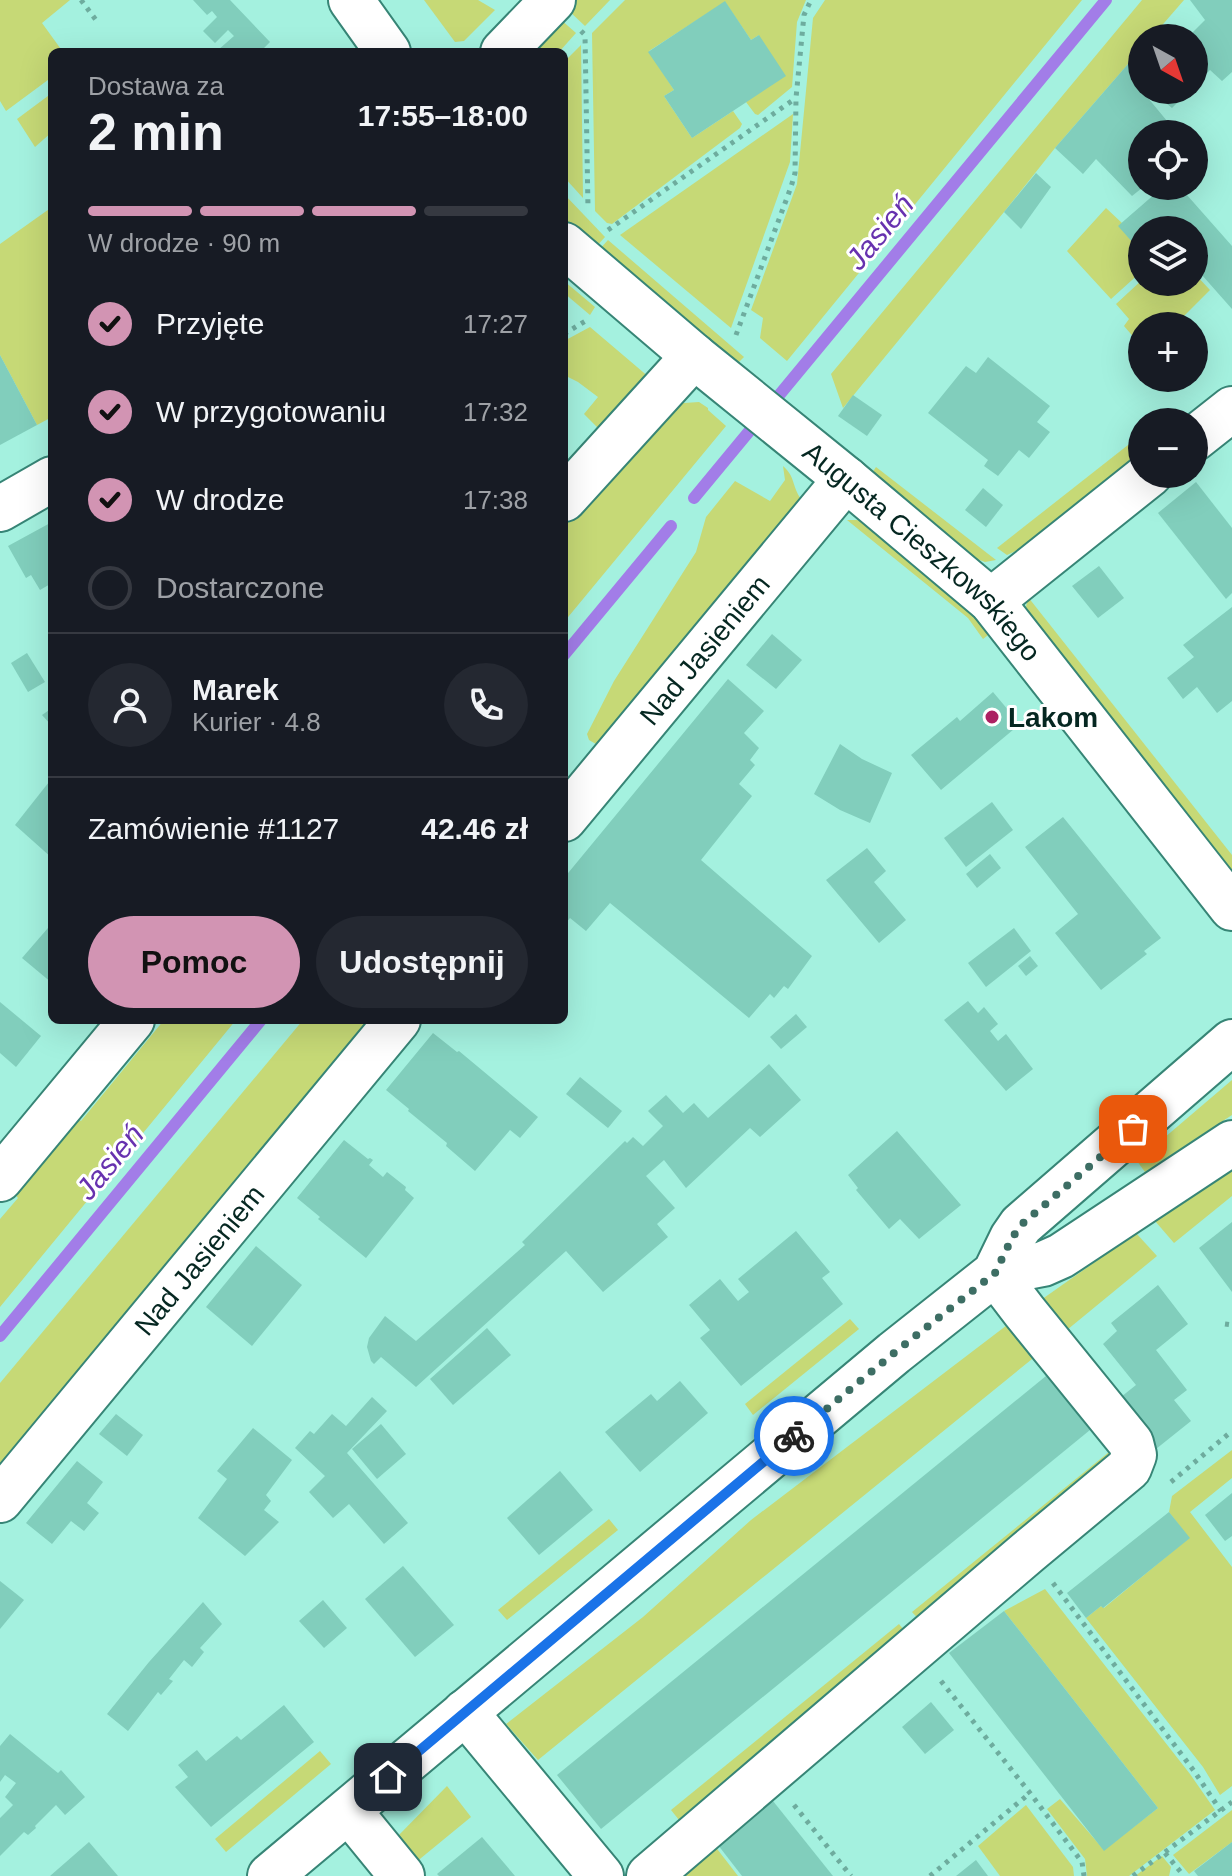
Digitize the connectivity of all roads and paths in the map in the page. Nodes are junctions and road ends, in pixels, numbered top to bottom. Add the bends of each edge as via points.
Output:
1 (81, 0) edge
2 (351, 0) edge
3 (811, 0) edge
4 (552, 1) edge
5 (96, 20) dead end
6 (385, 48) edge
7 (507, 48) edge
8 (796, 98) junction
9 (588, 209) dead end
10 (608, 231) dead end
11 (568, 248) edge
12 (590, 319) dead end
13 (568, 332) edge
14 (717, 359) junction
15 (1232, 409) edge
16 (1208, 428) edge
17 (846, 479) junction
18 (48, 481) edge
19 (1132, 488) edge
20 (568, 495) edge
21 (0, 509) edge
22 (991, 601) junction
23 (568, 814) edge
24 (1232, 908) edge
25 (129, 1024) edge
26 (395, 1024) edge
27 (1232, 1042) edge
28 (1232, 1143) edge
29 (0, 1179) edge
30 (995, 1273) junction
31 (1232, 1431) edge
32 (1173, 1480) dead end
33 (0, 1500) edge
34 (1028, 1552) junction
35 (935, 1674) dead end
36 (465, 1712) junction
37 (1030, 1793) junction
38 (1232, 1802) edge
39 (349, 1811) junction
40 (1221, 1811) junction
41 (803, 1816) dead end
42 (1165, 1853) junction
43 (1176, 1866) junction
44 (270, 1876) edge
45 (402, 1876) edge
46 (601, 1876) edge
47 (649, 1876) edge
48 (851, 1876) edge
49 (930, 1876) edge
50 (1084, 1876) edge
51 (1133, 1876) edge
52 (1174, 1876) edge
53 (1184, 1876) edge

1 - 5 path
2 - 6 street
3 - 8 path via 804,15
4 - 7 street
4 - 9 path via 585,35
8 - 10 path
8 - 14 path via 791,187
11 - 14 street, Augusta Cieszkowskiego
12 - 13 path
14 - 17 street, Augusta Cieszkowskiego
14 - 20 street
15 - 16 street
17 - 22 street, Augusta Cieszkowskiego
17 - 23 street, Nad Jasieniem
18 - 21 street
19 - 22 street
22 - 24 street, Augusta Cieszkowskiego
25 - 29 street
26 - 33 street, Nad Jasieniem
27 - 30 street via 1021,1225
28 - 30 street via 1061,1256
30 - 34 street via 1131,1443 1134,1455 1129,1468
30 - 36 street
31 - 32 path
34 - 40 path
34 - 47 street
35 - 37 path
36 - 39 street
36 - 46 street
37 - 49 path
37 - 50 path via 1082,1862
38 - 40 path
39 - 44 street
39 - 45 street
40 - 42 path
41 - 48 path
42 - 43 path
42 - 51 path
43 - 52 path
43 - 53 path

